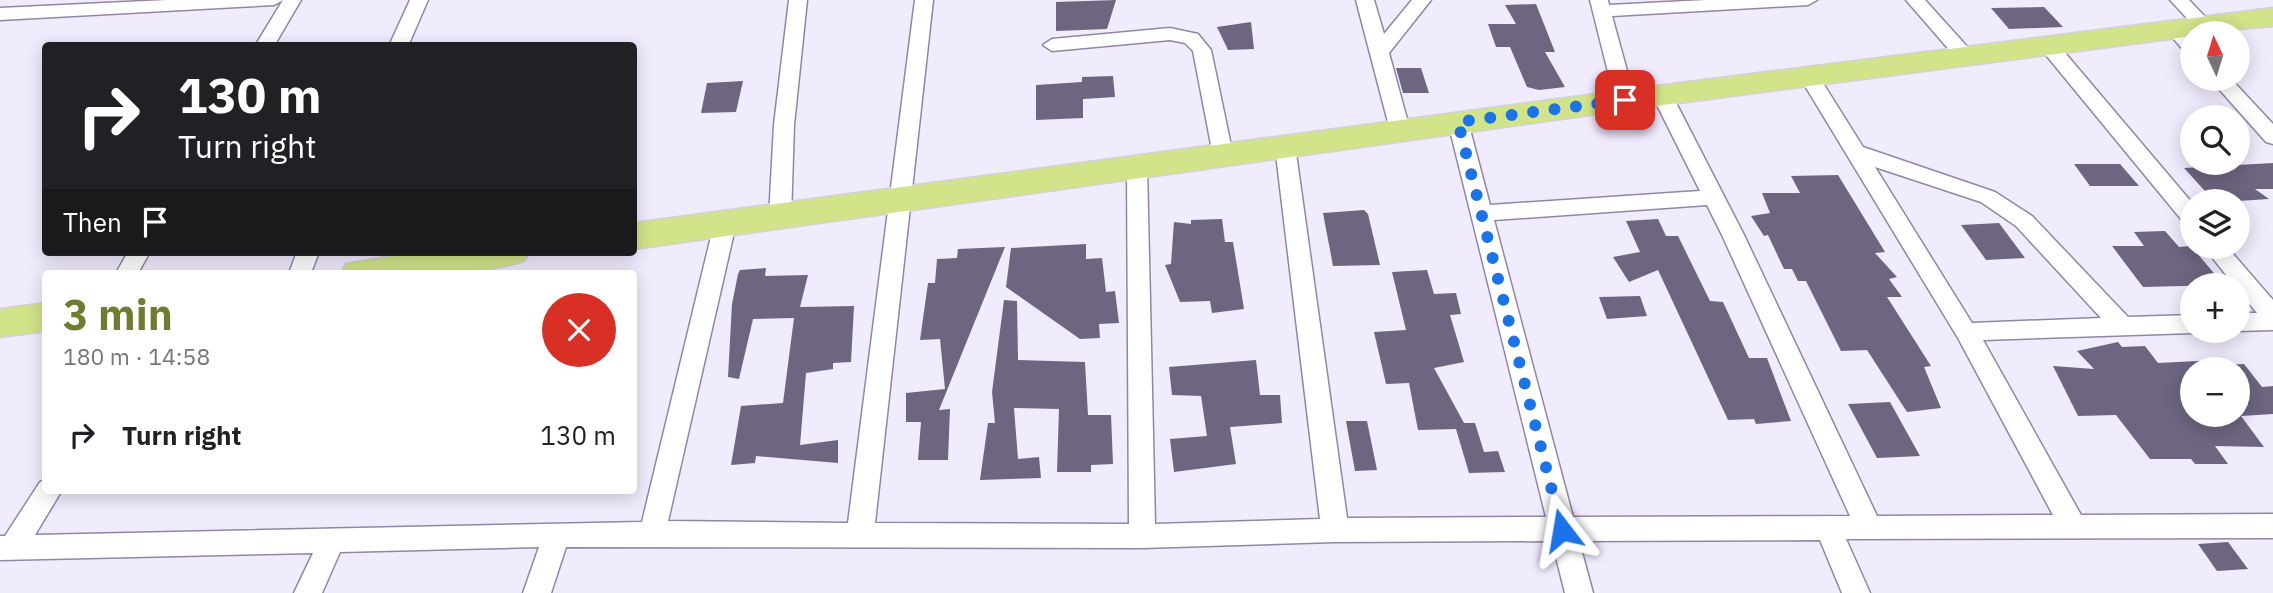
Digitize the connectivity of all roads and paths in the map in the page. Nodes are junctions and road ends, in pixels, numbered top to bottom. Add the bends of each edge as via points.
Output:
1 (274, 0) edge
2 (292, 0) edge
3 (419, 0) edge
4 (798, 0) edge
5 (924, 0) edge
6 (1365, 0) edge
7 (1422, 0) edge
8 (1808, 0) edge
9 (1915, 0) edge
10 (136, 3) edge
11 (1600, 6) edge
12 (0, 14) edge
13 (2273, 17) edge
14 (2235, 21) edge
15 (2180, 27) edge
16 (266, 42) edge
17 (400, 42) edge
18 (1052, 45) dead end
19 (2048, 45) junction
20 (1379, 51) junction
21 (1965, 56) junction
22 (1809, 76) junction
23 (2231, 91) edge
24 (1662, 95) junction
25 (1625, 100) junction
26 (1458, 122) junction
27 (1400, 130) junction
28 (2273, 136) edge
29 (1285, 146) junction
30 (1854, 152) junction
31 (1223, 155) junction
32 (1137, 167) junction
33 (1713, 197) junction
34 (901, 201) junction
35 (2180, 203) edge
36 (1481, 213) junction
37 (780, 217) junction
38 (725, 224) junction
39 (637, 236) edge
40 (482, 256) edge
41 (2225, 259) edge
42 (381, 270) edge
43 (42, 318) edge
44 (2273, 319) edge
45 (2250, 321) edge
46 (0, 323) edge
47 (2180, 324) edge
48 (2122, 326) junction
49 (1966, 332) junction
50 (46, 494) edge
51 (2273, 526) edge
52 (1828, 528) junction
53 (1869, 528) junction
54 (2074, 528) junction
55 (1335, 530) junction
56 (1562, 530) junction
57 (652, 533) junction
58 (860, 536) junction
59 (1142, 536) junction
60 (556, 537) junction
61 (332, 539) junction
62 (6, 548) edge
63 (308, 593) edge
64 (537, 593) edge
65 (1579, 593) edge
66 (1856, 593) edge

1 - 10 street
2 - 16 street
3 - 17 street
4 - 37 street via 784,125
5 - 34 street
6 - 20 street
7 - 20 street
8 - 11 street
9 - 21 street
10 - 12 street
11 - 25 street
13 - 14 main road
15 - 19 main road
18 - 31 street via 1170,34 1191,38 1202,50
19 - 21 main road
19 - 35 street
20 - 27 street
21 - 22 main road
22 - 24 main road
22 - 30 street
23 - 28 street
24 - 25 main road
24 - 33 street
25 - 26 main road
26 - 27 main road
26 - 36 street
27 - 29 main road
29 - 31 main road
29 - 55 street
30 - 48 street via 1988,197 2024,221
30 - 49 street
31 - 32 main road
32 - 34 main road
32 - 59 street
33 - 36 street
33 - 53 street
34 - 37 main road
34 - 58 street
36 - 56 street
37 - 38 main road
38 - 39 main road
38 - 57 street
40 - 42 main road
41 - 44 street
43 - 46 main road
44 - 45 street
47 - 48 street
48 - 49 street
49 - 54 street
50 - 62 street
51 - 54 street
52 - 53 street
52 - 56 street
52 - 66 street
53 - 54 street
55 - 56 street
55 - 59 street
56 - 65 street
57 - 58 street
57 - 60 street
58 - 59 street
60 - 61 street
60 - 64 street
61 - 62 street
61 - 63 street

